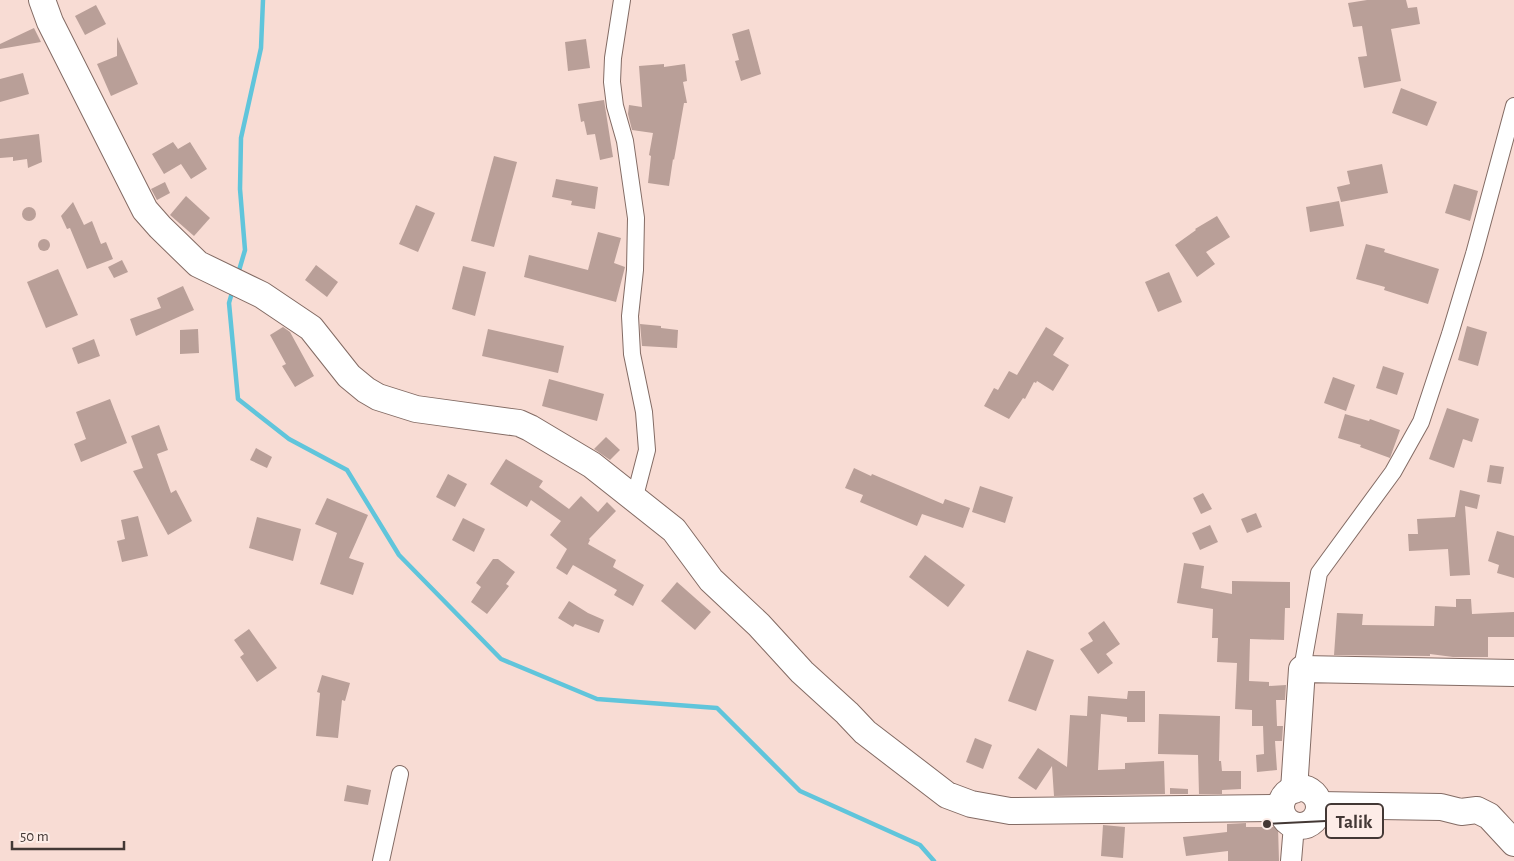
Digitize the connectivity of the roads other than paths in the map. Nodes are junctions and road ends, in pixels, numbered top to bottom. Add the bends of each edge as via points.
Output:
1 (42, 0) edge
2 (622, 0) edge
3 (1514, 106) edge
4 (634, 500) junction
5 (1302, 668) junction
6 (1514, 673) edge
7 (400, 774) dead end
8 (1290, 808) junction
9 (1514, 843) edge
10 (381, 861) edge
11 (1291, 861) edge

1 - 4 main road via 50,22 145,210 198,264 262,295 311,328 349,376 372,394 416,409 519,423 592,465
2 - 4 street via 612,82 625,141 636,218 630,326 647,450
3 - 5 street via 1474,254 1421,422 1393,472 1319,573
4 - 8 main road via 674,530 710,580 865,732 947,795 978,806 1010,811
5 - 6 main road
5 - 8 main road
7 - 10 street
8 - 9 main road via 1302,826 1315,820 1319,805 1441,807 1461,812 1477,810 1489,816
8 - 11 street

